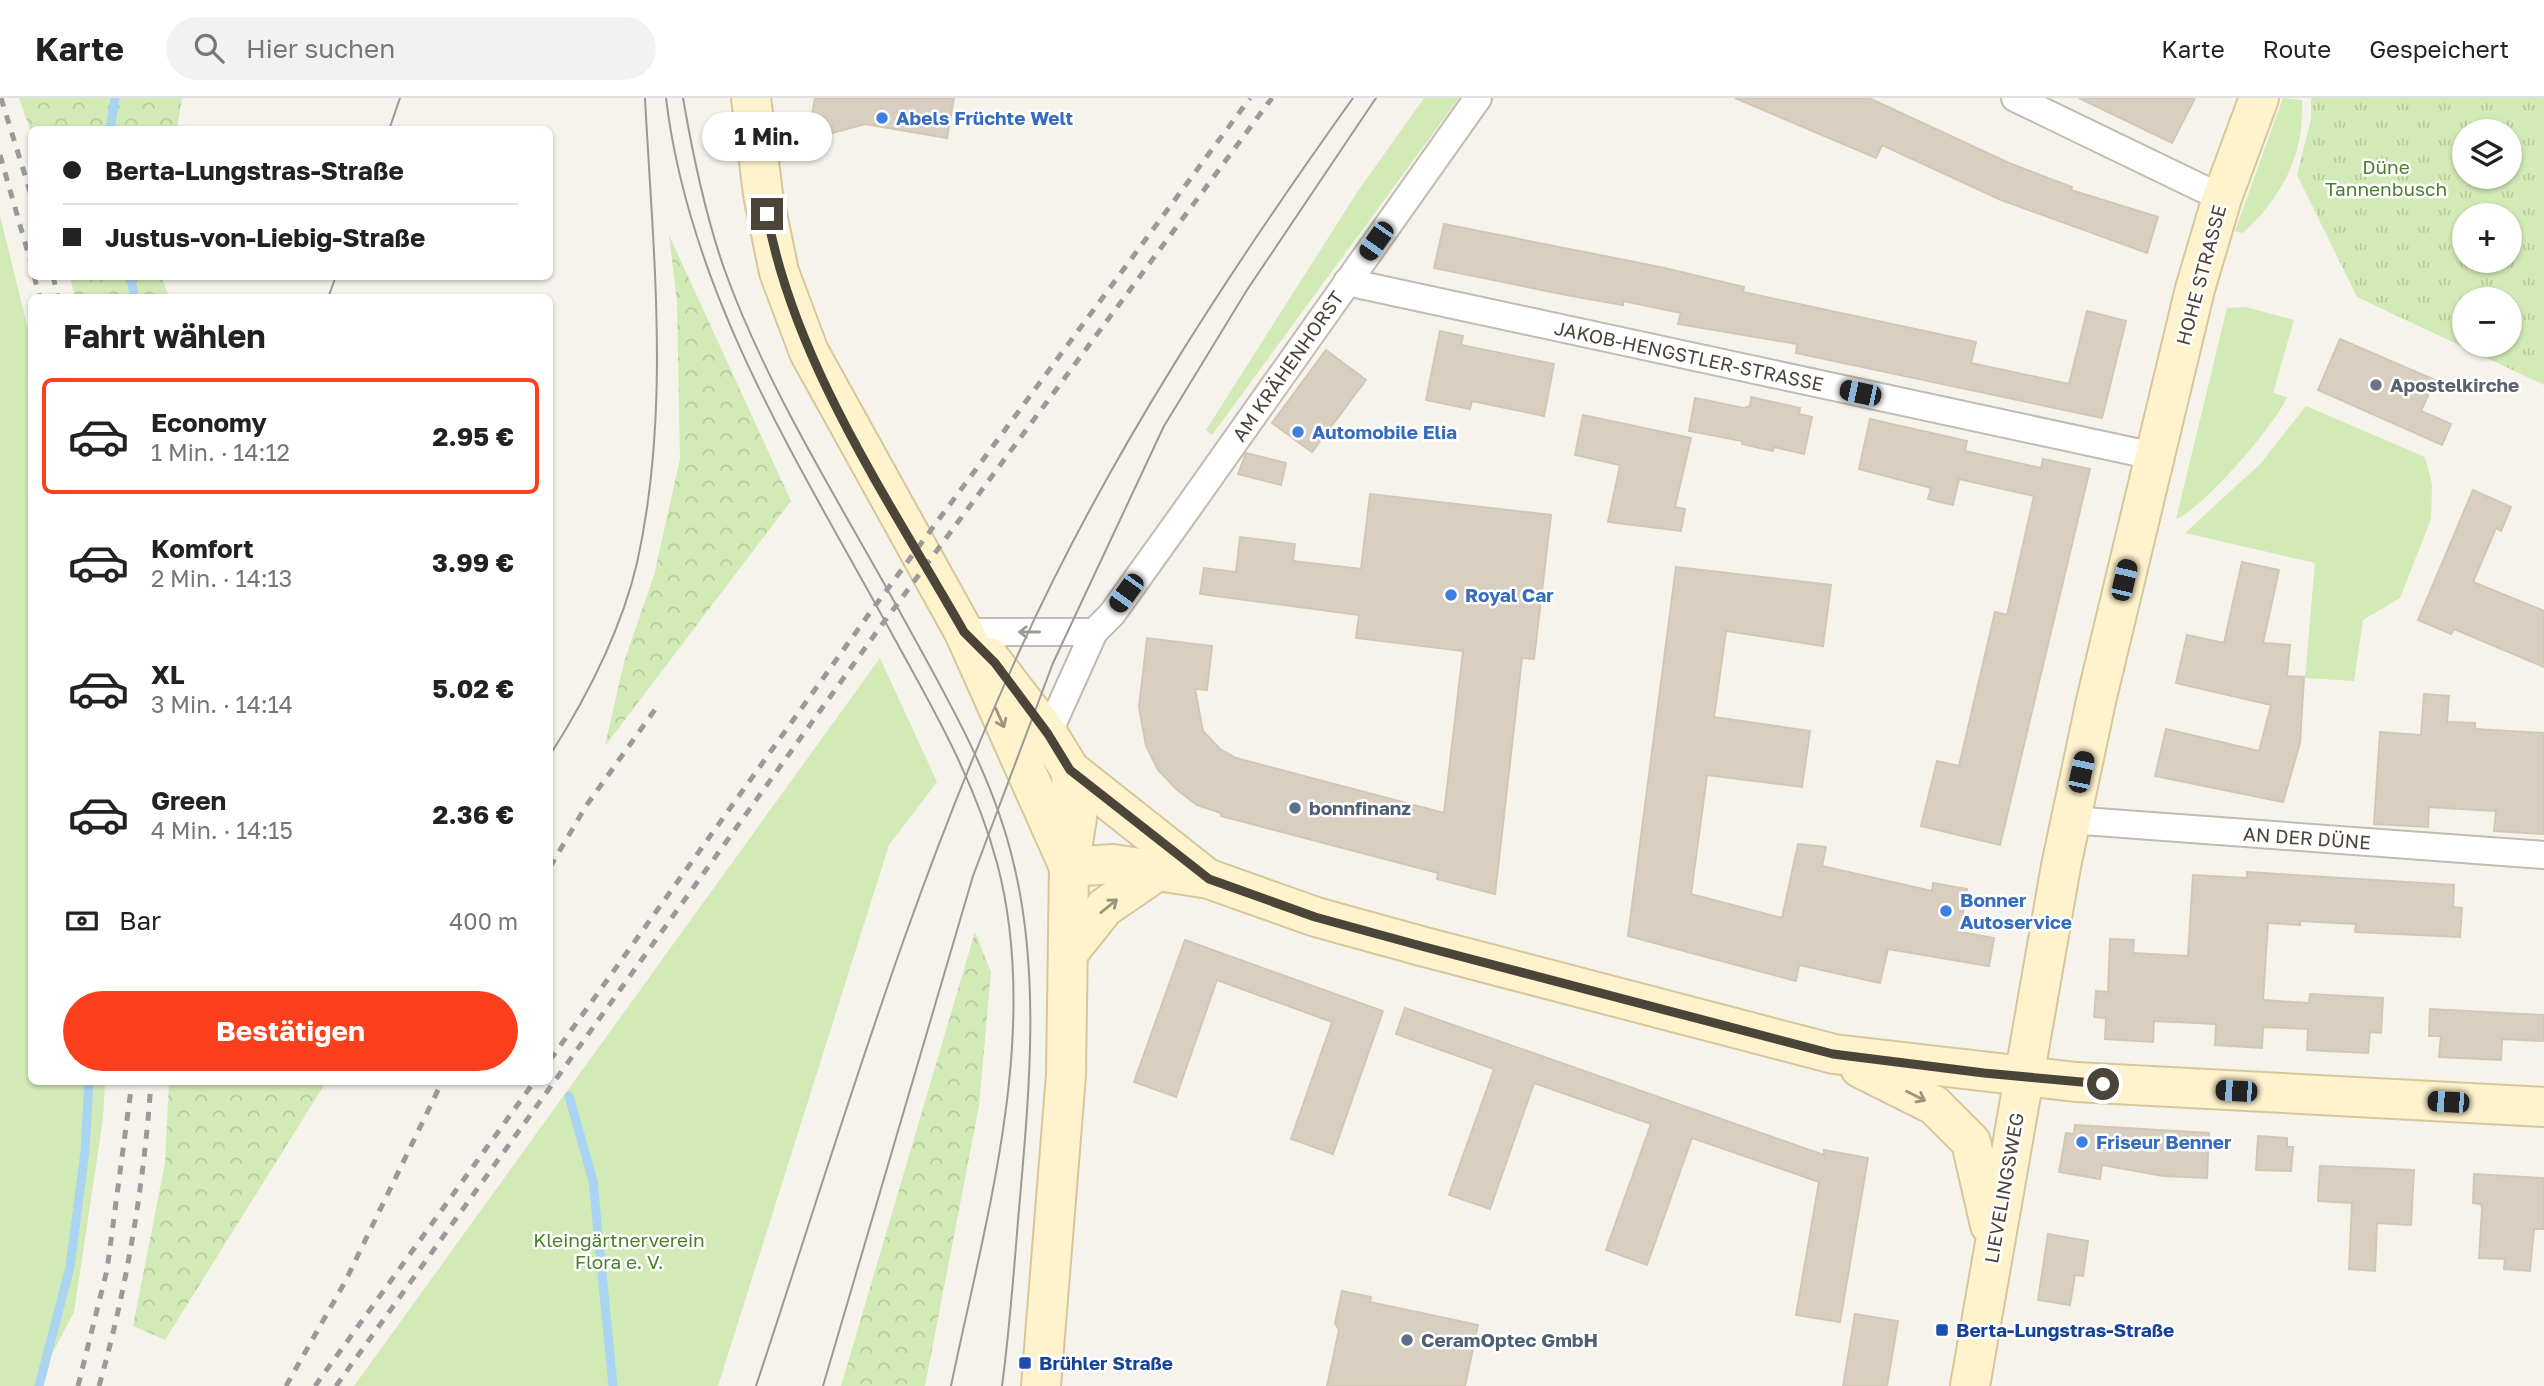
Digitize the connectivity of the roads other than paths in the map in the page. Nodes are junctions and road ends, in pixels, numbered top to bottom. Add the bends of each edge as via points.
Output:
1 (751, 98) edge
2 (1478, 98) edge
3 (2015, 98) edge
4 (2259, 98) edge
5 (2222, 198) junction
6 (1347, 282) junction
7 (2154, 456) junction
8 (964, 632) junction
9 (1094, 632) junction
10 (1048, 734) junction
11 (1070, 770) junction
12 (2070, 820) junction
13 (2544, 855) edge
14 (1069, 867) junction
15 (1159, 870) junction
16 (1209, 879) junction
17 (1069, 952) junction
18 (1833, 1054) junction
19 (2023, 1077) junction
20 (2544, 1107) edge
21 (1994, 1247) junction
22 (1041, 1386) edge
23 (1970, 1386) edge

1 - 8 street via 779,272 809,352
2 - 6 street, AM KRÄHENHORST
3 - 5 street
4 - 5 street, HOHE STRASSE
5 - 7 street, HOHE STRASSE
6 - 7 street, JAKOB-HENGSTLER-STRASSE
6 - 9 street, AM KRÄHENHORST via 1112,614
7 - 12 street, LIEVELINGSWEG
9 -> 8 street
8 - 10 street via 995,663
8 -> 14 street
9 - 10 street, AM KRÄHENHORST
10 - 11 street
11 - 14 street via 1077,818
11 - 16 street
12 - 13 street, AN DER DÜNE
12 - 19 street, LIEVELINGSWEG
14 - 15 street via 1113,863
14 - 17 street
15 - 16 street
17 -> 15 street via 1105,907
16 - 18 street via 1315,917
17 - 22 street via 1066,1075
18 - 19 street
18 -> 21 street via 1934,1105 1971,1142
19 - 20 street
19 - 21 street, LIEVELINGSWEG
21 - 23 street, LIEVELINGSWEG

